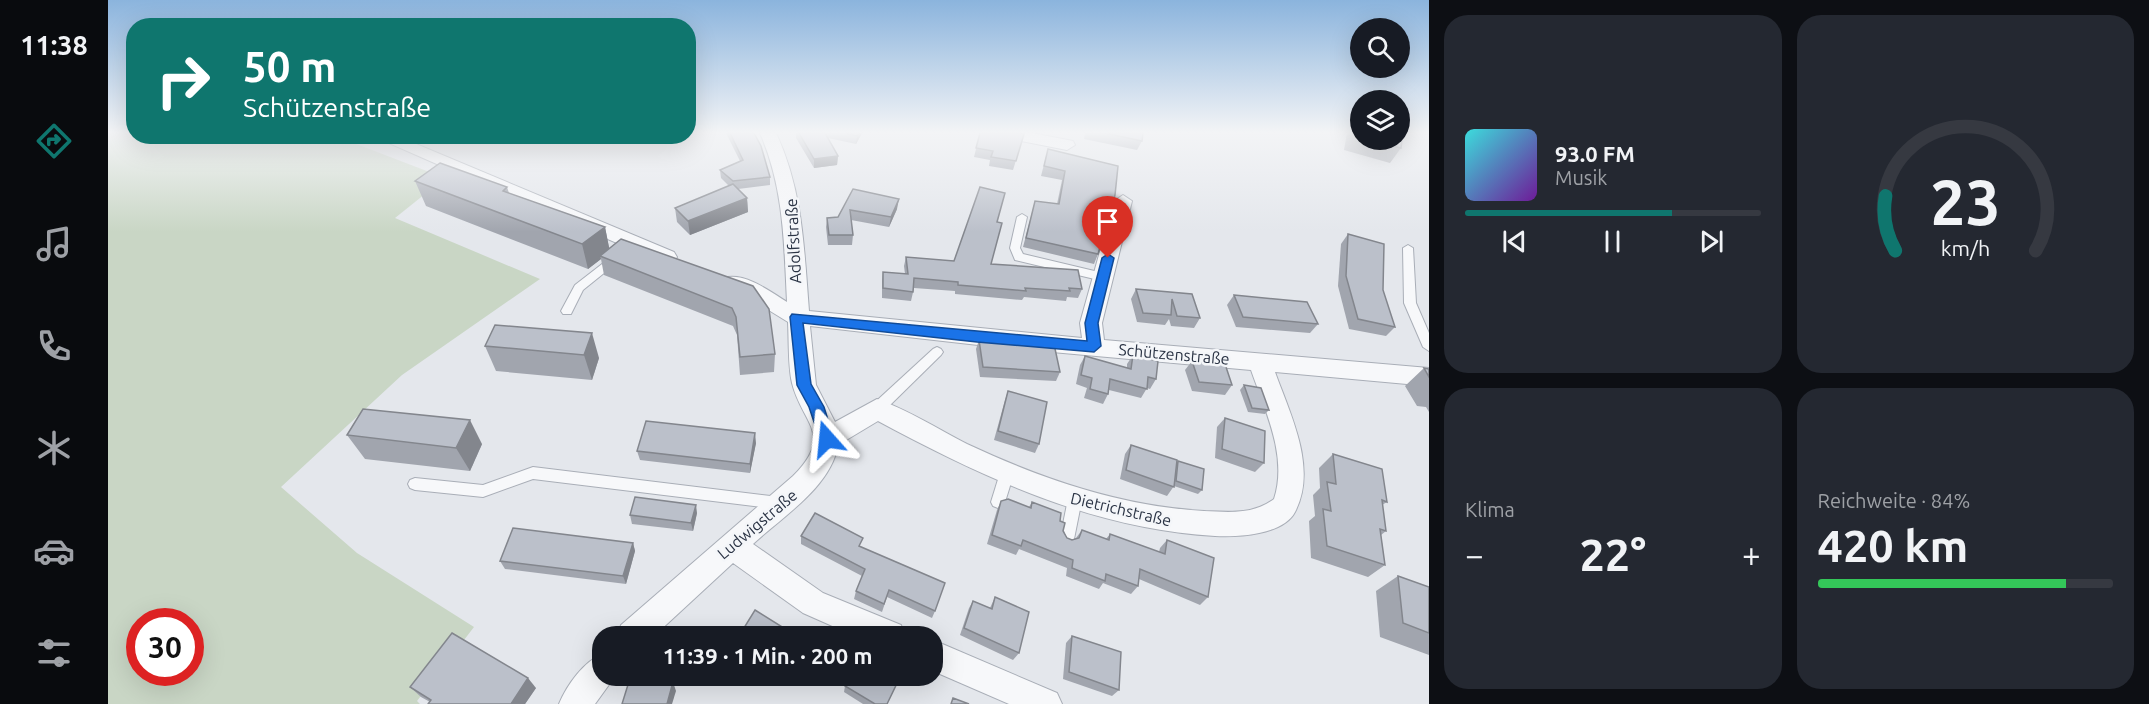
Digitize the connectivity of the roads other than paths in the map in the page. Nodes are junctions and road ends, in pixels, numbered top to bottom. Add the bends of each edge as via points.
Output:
1 (451, 166) edge
2 (782, 166) edge
3 (1123, 201) dead end
4 (1022, 217) dead end
5 (630, 242) junction
6 (1408, 248) dead end
7 (683, 263) edge
8 (715, 276) edge
9 (1103, 277) junction
10 (567, 311) dead end
11 (796, 317) junction
12 (1094, 346) junction
13 (1429, 347) edge
14 (937, 352) dead end
15 (1258, 361) junction
16 (1429, 377) edge
17 (877, 409) junction
18 (827, 439) junction
19 (1007, 473) junction
20 (415, 484) dead end
21 (1075, 499) junction
22 (998, 502) edge
23 (778, 503) junction
24 (1067, 539) edge
25 (731, 545) junction
26 (643, 626) edge
27 (867, 626) edge
28 (943, 659) edge
29 (592, 683) edge
30 (575, 704) edge
31 (1046, 704) edge

1 - 5 street
2 - 11 street, Adolfstraße via 793,206
3 - 9 street
4 - 9 lane via 1015,248 1019,257
5 - 7 street
5 - 10 lane via 579,288
6 - 13 lane via 1410,303
8 - 11 street, Schützenstraße via 753,291
9 - 12 street via 1091,323
11 - 12 street, Schützenstraße
11 - 18 street via 804,385
12 - 15 street, Schützenstraße
14 - 17 lane
15 - 16 street, Schützenstraße
15 - 21 street, Dietrichstraße via 1285,436 1294,477 1284,507 1258,524 1206,524 1159,521
17 - 18 street
17 - 19 street, Dietrichstraße
18 - 23 street, Ludwigstraße via 819,463 804,485
19 - 21 street, Dietrichstraße
19 - 22 lane
20 - 23 lane via 483,491 533,473
21 - 24 lane
23 - 25 street, Ludwigstraße
25 - 26 street, Ludwigstraße
25 - 27 street via 813,603
28 - 31 street
29 - 30 street

